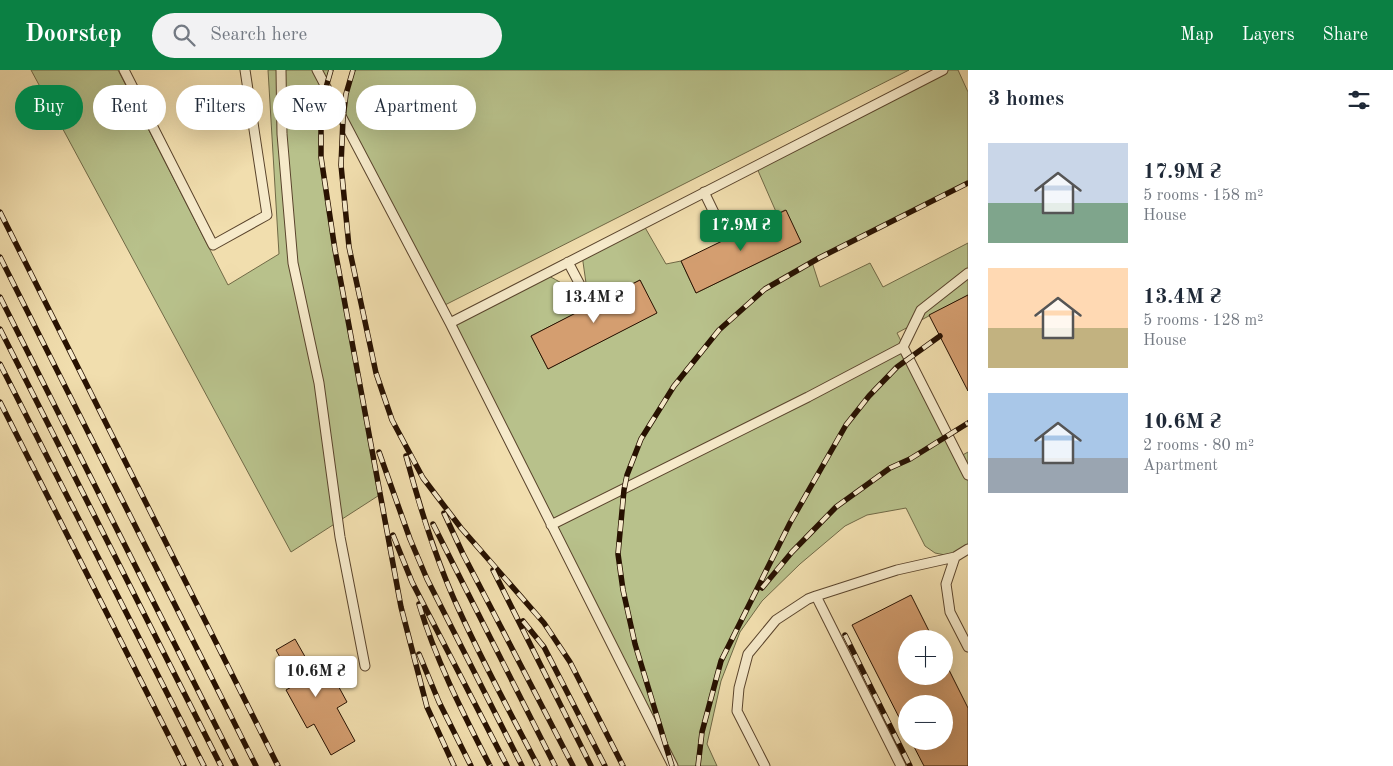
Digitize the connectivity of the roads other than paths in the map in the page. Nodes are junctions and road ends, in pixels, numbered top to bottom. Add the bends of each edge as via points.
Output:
1 (124, 70) edge
2 (245, 70) edge
3 (281, 70) edge
4 (317, 70) edge
5 (943, 70) edge
6 (704, 192) junction
7 (720, 225) dead end
8 (568, 262) junction
9 (968, 273) edge
10 (588, 300) dead end
11 (450, 323) junction
12 (902, 346) junction
13 (968, 474) edge
14 (552, 526) junction
15 (968, 549) edge
16 (955, 557) junction
17 (816, 596) junction
18 (968, 647) edge
19 (365, 666) dead end
20 (673, 766) edge
21 (765, 766) edge
22 (901, 766) edge

1 - 2 lane via 214,245 267,215
3 - 19 lane via 282,134 293,263 319,383 340,537
4 - 11 lane
5 - 6 lane
6 - 7 lane
6 - 8 lane
8 - 10 lane
8 - 11 lane
9 - 12 lane via 921,310
11 - 14 lane
12 - 13 lane
12 - 14 lane
14 - 20 lane
15 - 16 lane
16 - 17 lane via 897,570
16 - 18 lane via 946,584 948,602
17 - 21 lane via 776,620 748,654 737,711
17 - 22 lane

